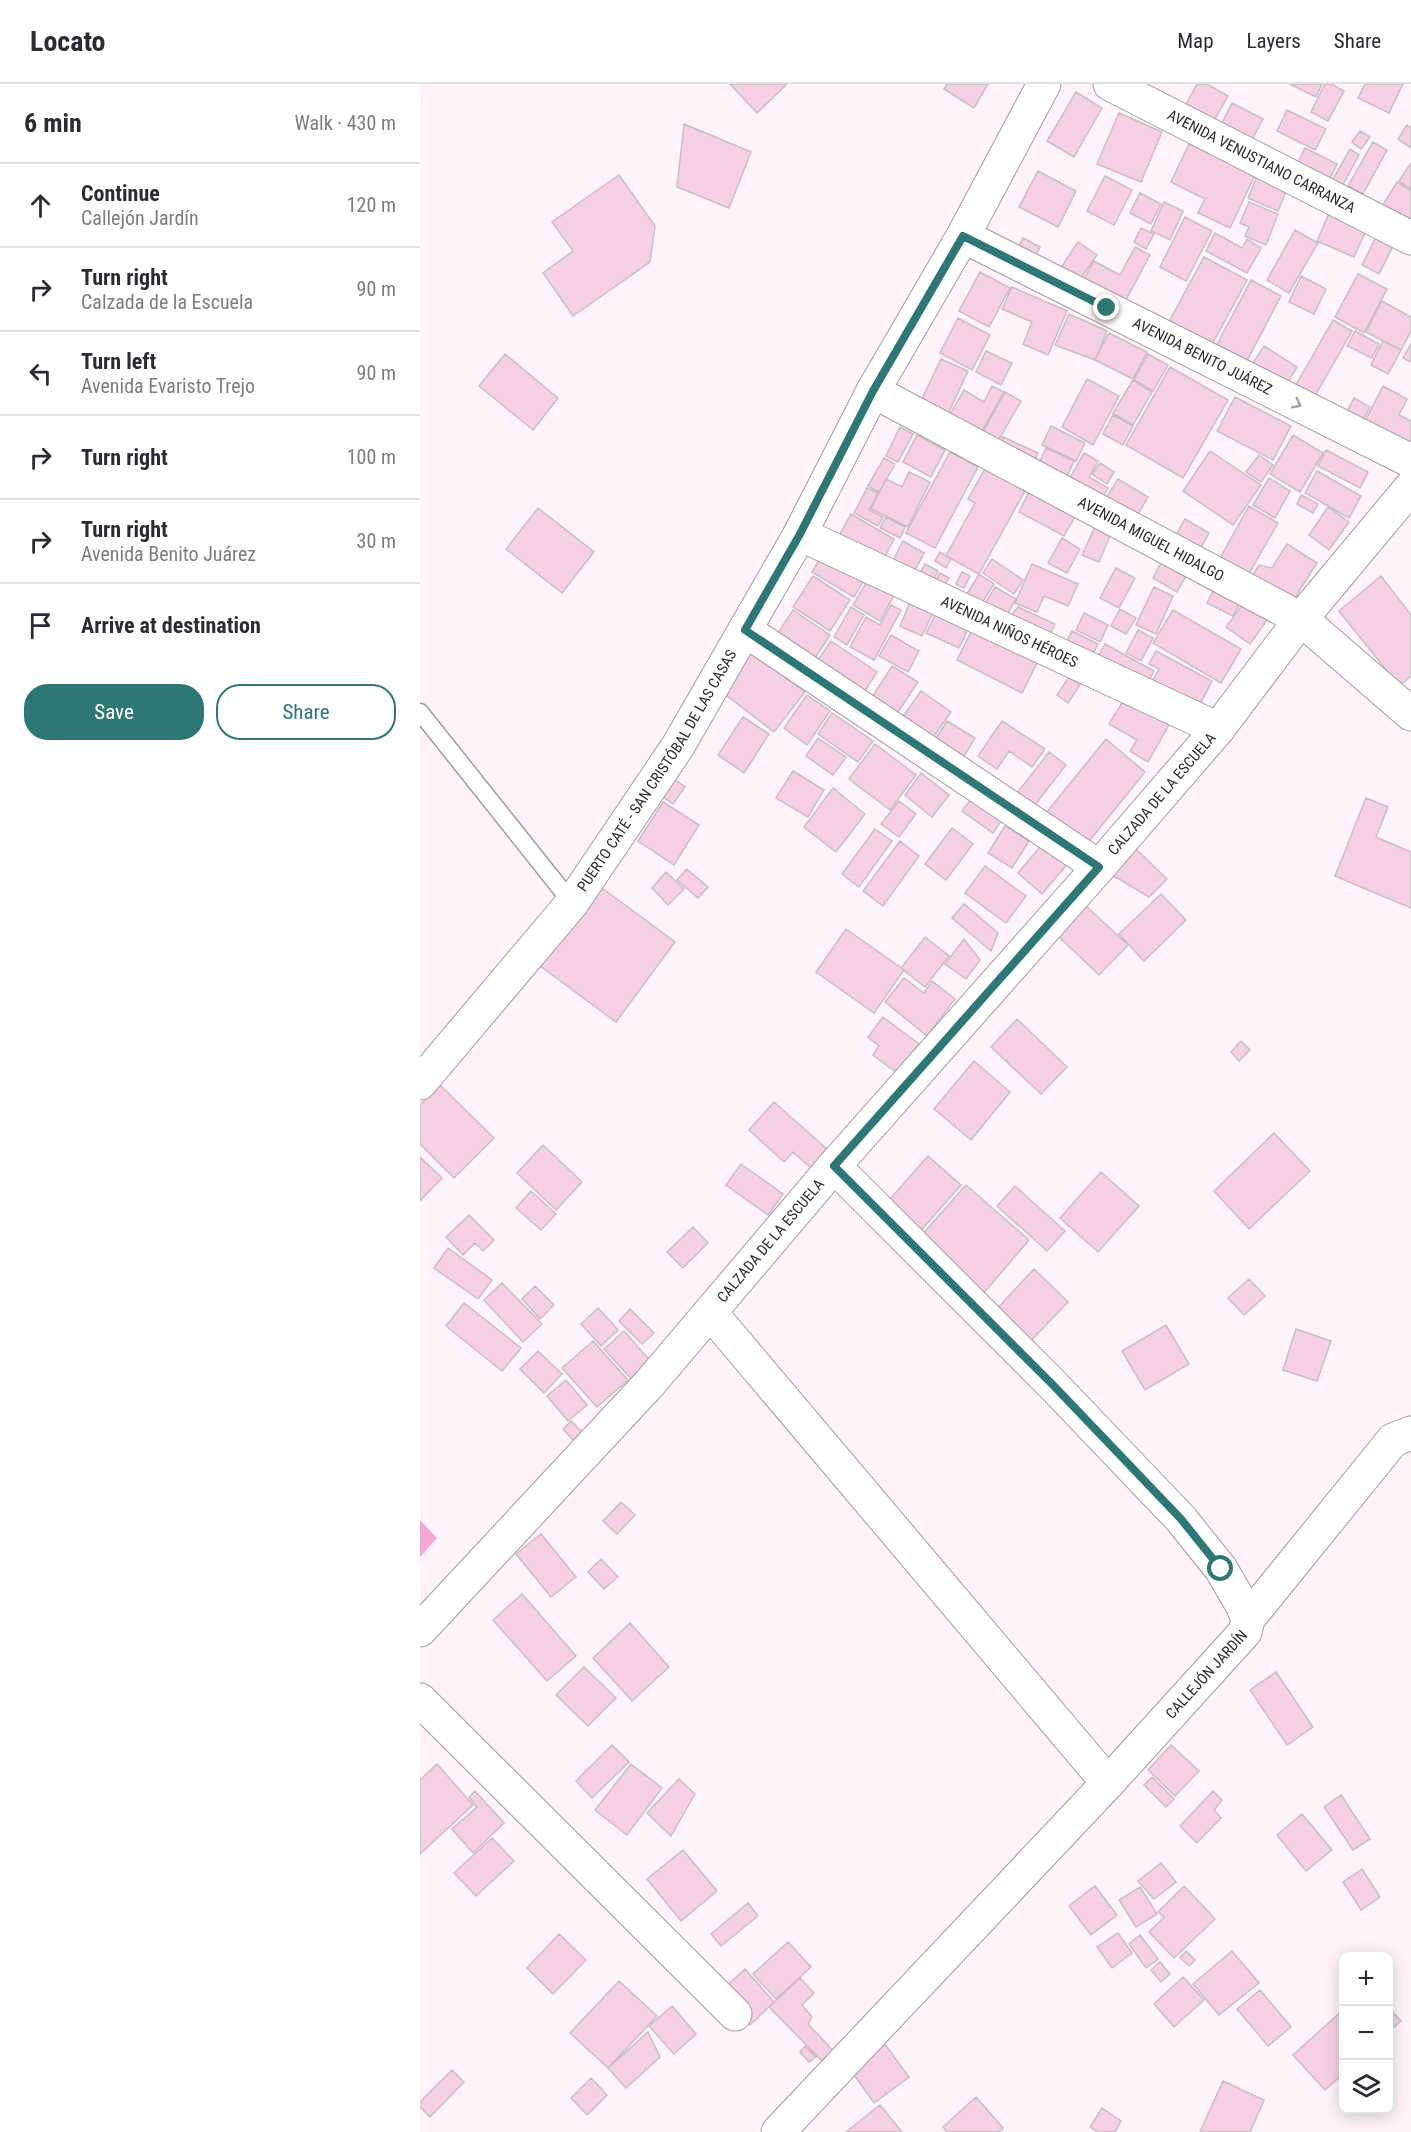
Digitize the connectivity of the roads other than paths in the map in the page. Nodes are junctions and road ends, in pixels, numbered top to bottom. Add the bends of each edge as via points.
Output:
1 (1044, 84) edge
2 (1110, 84) edge
3 (963, 236) junction
4 (1411, 238) edge
5 (873, 391) junction
6 (1411, 461) edge
7 (1411, 487) edge
8 (800, 534) junction
9 (1301, 619) junction
10 (745, 630) junction
11 (420, 712) edge
12 (1411, 714) edge
13 (1218, 729) junction
14 (1099, 867) junction
15 (572, 903) junction
16 (420, 1083) edge
17 (834, 1166) junction
18 (710, 1312) junction
19 (1411, 1433) edge
20 (1248, 1619) junction
21 (420, 1630) edge
22 (420, 1700) edge
23 (1108, 1783) junction
24 (735, 2014) dead end
25 (778, 2132) edge

1 - 3 street, PUERTO CATÉ - SAN CRISTÓBAL DE LAS CASAS
2 - 4 street, AVENIDA VENUSTIANO CARRANZA
3 - 5 street, PUERTO CATÉ - SAN CRISTÓBAL DE LAS CASAS
3 -> 6 street, AVENIDA BENITO JUÁREZ
5 - 8 street, PUERTO CATÉ - SAN CRISTÓBAL DE LAS CASAS
5 - 9 street, AVENIDA MIGUEL HIDALGO
7 - 9 street, CALZADA DE LA ESCUELA
8 - 10 street, PUERTO CATÉ - SAN CRISTÓBAL DE LAS CASAS
8 - 13 street, AVENIDA NIÑOS HÉROES
9 - 12 street, AVENIDA MIGUEL HIDALGO
9 - 13 street, CALZADA DE LA ESCUELA
10 - 14 street
10 - 15 street, PUERTO CATÉ - SAN CRISTÓBAL DE LAS CASAS via 678,746
11 - 15 lane
13 - 14 street, CALZADA DE LA ESCUELA
14 - 17 street, CALZADA DE LA ESCUELA
15 - 16 street, PUERTO CATÉ - SAN CRISTÓBAL DE LAS CASAS
17 - 18 street, CALZADA DE LA ESCUELA
17 - 20 street, CALLEJÓN JARDÍN via 1181,1519 1221,1569
18 - 21 street, CALZADA DE LA ESCUELA via 650,1383
18 - 23 street
19 - 20 street via 1393,1440
20 - 23 street, CALLEJÓN JARDÍN via 1245,1632
22 - 24 street
23 - 25 street, CALLEJÓN JARDÍN

